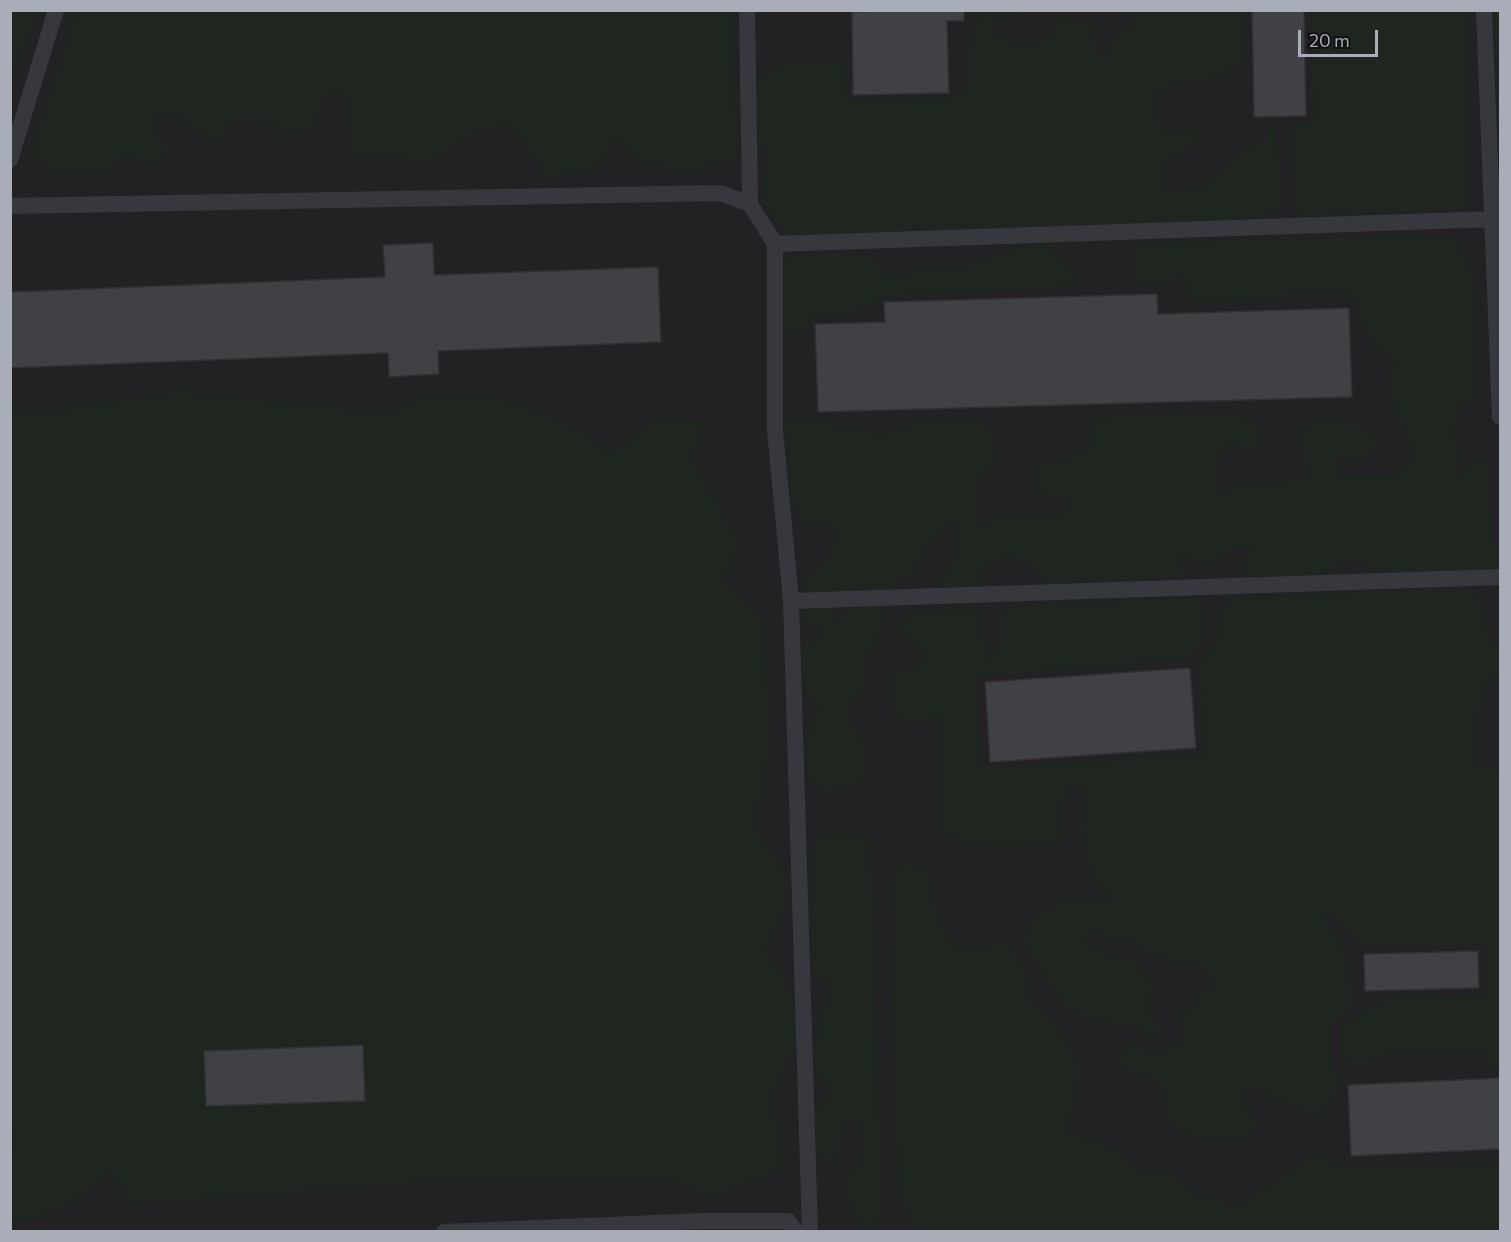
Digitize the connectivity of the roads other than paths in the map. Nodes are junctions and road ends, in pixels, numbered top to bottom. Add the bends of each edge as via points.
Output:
1 (56, 10) edge
2 (747, 10) edge
3 (1484, 10) edge
4 (10, 160) edge
5 (750, 204) junction
6 (10, 206) edge
7 (1493, 219) junction
8 (775, 244) junction
9 (1500, 417) edge
10 (1500, 576) edge
11 (791, 601) junction
12 (444, 1232) edge
13 (796, 1232) edge
14 (810, 1232) edge

1 - 4 lane
2 - 5 lane
3 - 7 lane
5 - 6 lane via 720,193
5 - 8 lane
7 - 8 lane
7 - 9 lane
8 - 11 lane via 775,430
10 - 11 lane
11 - 14 lane
12 - 13 lane via 788,1221

